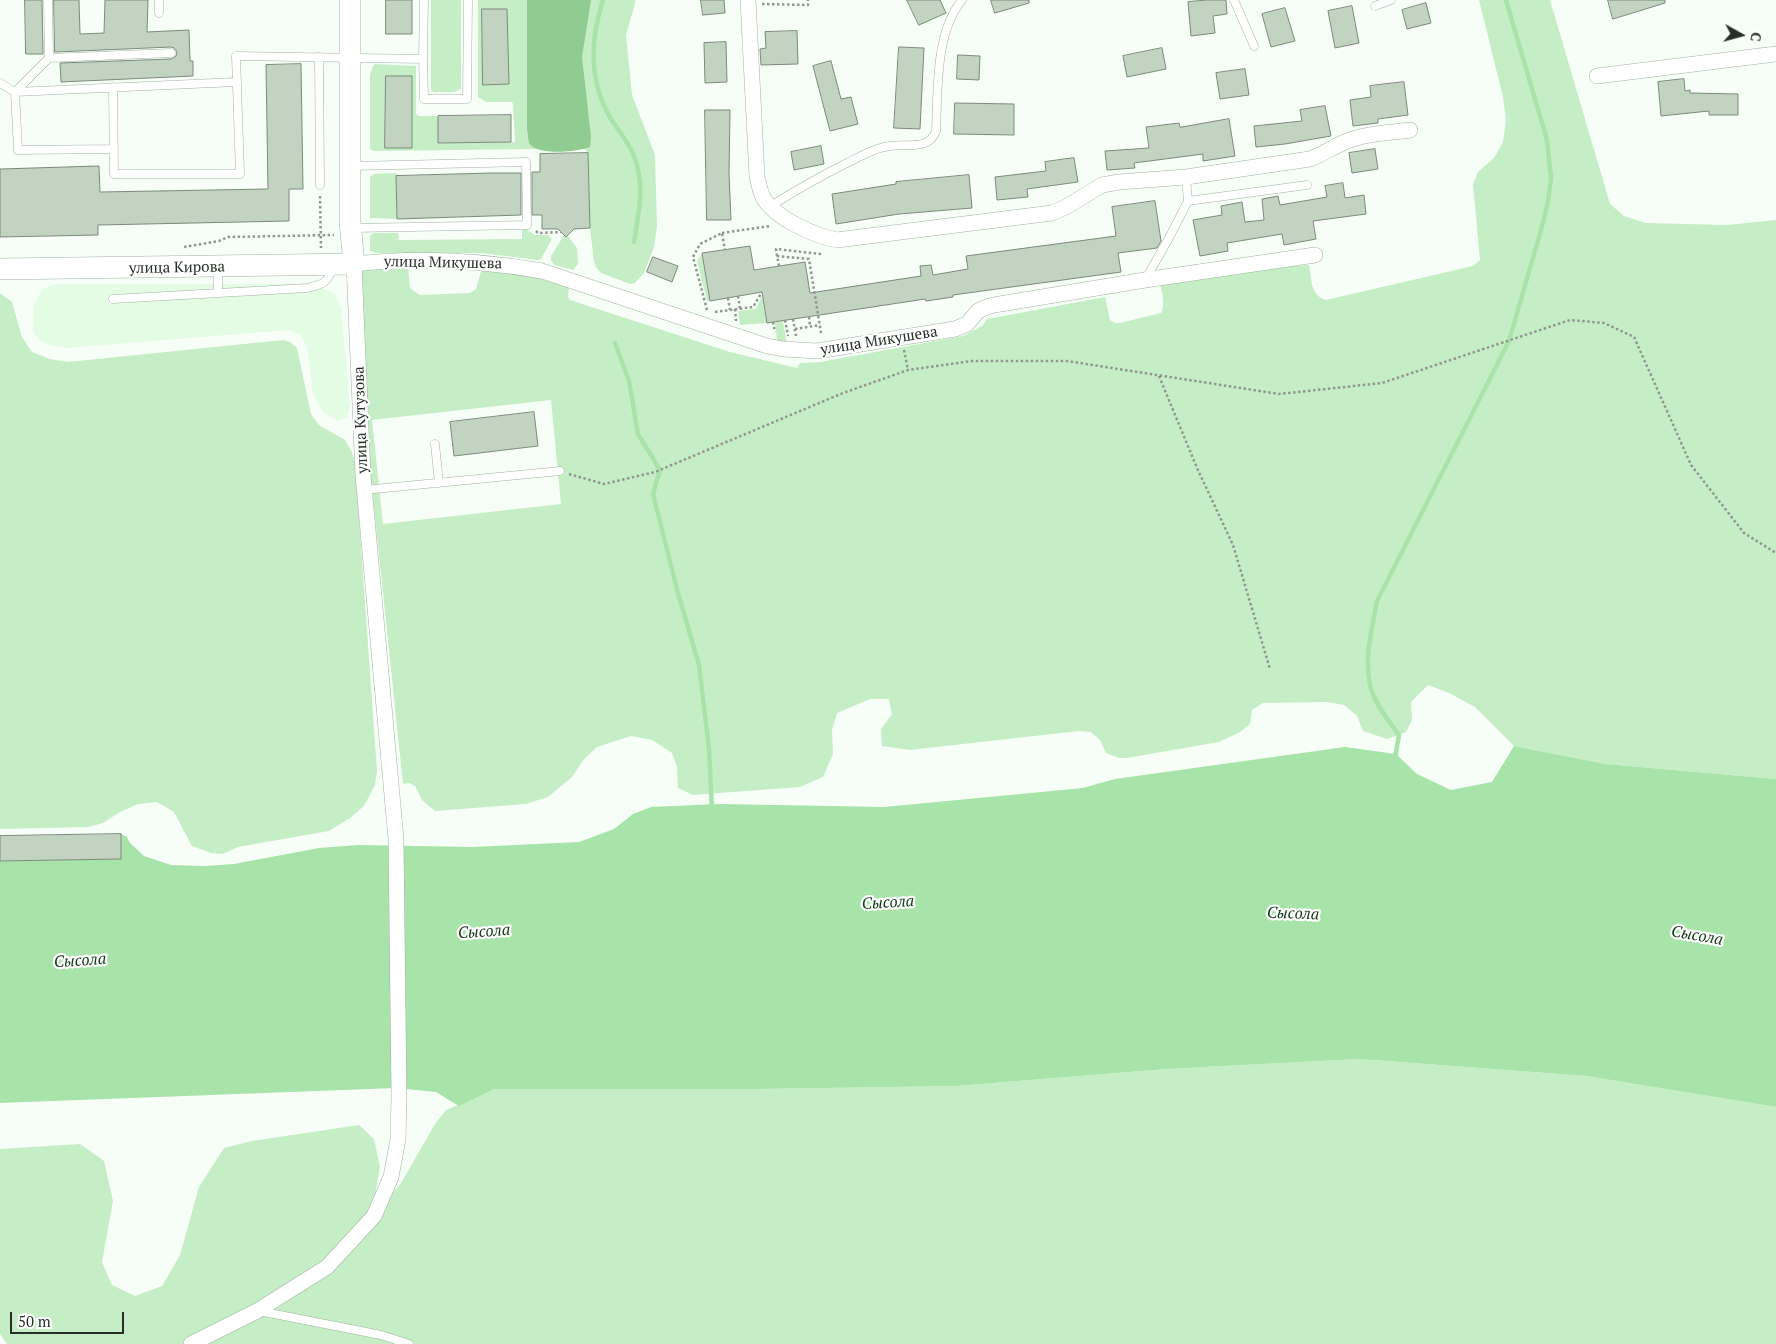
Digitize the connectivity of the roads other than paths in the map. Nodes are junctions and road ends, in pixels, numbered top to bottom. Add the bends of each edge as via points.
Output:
1 (48, 0) edge
2 (159, 0) edge
3 (350, 0) edge
4 (424, 0) edge
5 (468, 0) edge
6 (962, 0) edge
7 (1234, 0) edge
8 (1391, 0) edge
9 (748, 2) edge
10 (1375, 6) dead end
11 (159, 13) dead end
12 (1254, 46) dead end
13 (171, 53) dead end
14 (1776, 54) edge
15 (423, 56) junction
16 (319, 57) junction
17 (49, 58) junction
18 (350, 58) junction
19 (1597, 76) dead end
20 (236, 82) junction
21 (0, 83) edge
22 (113, 88) junction
23 (15, 92) junction
24 (1410, 130) dead end
25 (114, 150) junction
26 (350, 166) junction
27 (1186, 177) junction
28 (320, 185) road end
29 (1307, 185) dead end
30 (1188, 200) junction
31 (770, 206) junction
32 (343, 232) junction
33 (1315, 255) dead end
34 (336, 260) junction
35 (218, 267) junction
36 (0, 269) edge
37 (1145, 280) junction
38 (218, 293) junction
39 (113, 299) dead end
40 (435, 444) dead end
41 (560, 471) road end
42 (439, 483) junction
43 (364, 490) junction
44 (257, 1311) junction
45 (191, 1344) edge
46 (409, 1344) edge

1 - 17 lane
2 - 11 lane
3 - 18 street, улица Кутузова
4 - 15 lane
5 - 15 lane via 467,99 424,99
6 - 31 lane via 955,8 945,34 934,139 926,144 873,150 806,183
7 - 12 lane
8 - 10 lane
9 - 31 street via 757,177 763,198
13 - 17 lane
14 - 19 street
15 - 18 lane via 423,59
16 - 18 lane
16 - 20 lane via 236,56
16 - 28 lane
17 - 23 lane
18 - 26 street, улица Кутузова
20 - 22 lane
20 - 25 lane via 240,174 114,174
21 - 23 lane
22 - 23 lane
22 - 25 lane
23 - 25 lane via 18,150
24 - 27 street via 1362,137 1310,158
26 - 32 street, улица Кутузова
26 - 32 lane via 526,162 527,225
27 - 30 lane
27 - 31 street via 1102,185 1052,212 837,240 804,229
29 - 30 lane
30 - 37 lane
32 - 34 street, улица Кутузова
33 - 37 street, улица Микушева
34 - 35 street, улица Кирова
34 - 37 street, улица Микушева via 438,260 513,265 542,271 767,346 817,351 955,329 967,324 984,308 994,305
34 - 38 lane via 322,285
34 - 43 street, улица Кутузова
35 - 36 street, улица Кирова
35 - 38 lane
38 - 39 lane
40 - 42 lane
41 - 42 lane
42 - 43 lane
43 - 44 street, улица Кутузова via 396,839 398,1139 391,1177 374,1216 328,1267
44 - 45 street, улица Кутузова
44 - 46 lane via 381,1335

